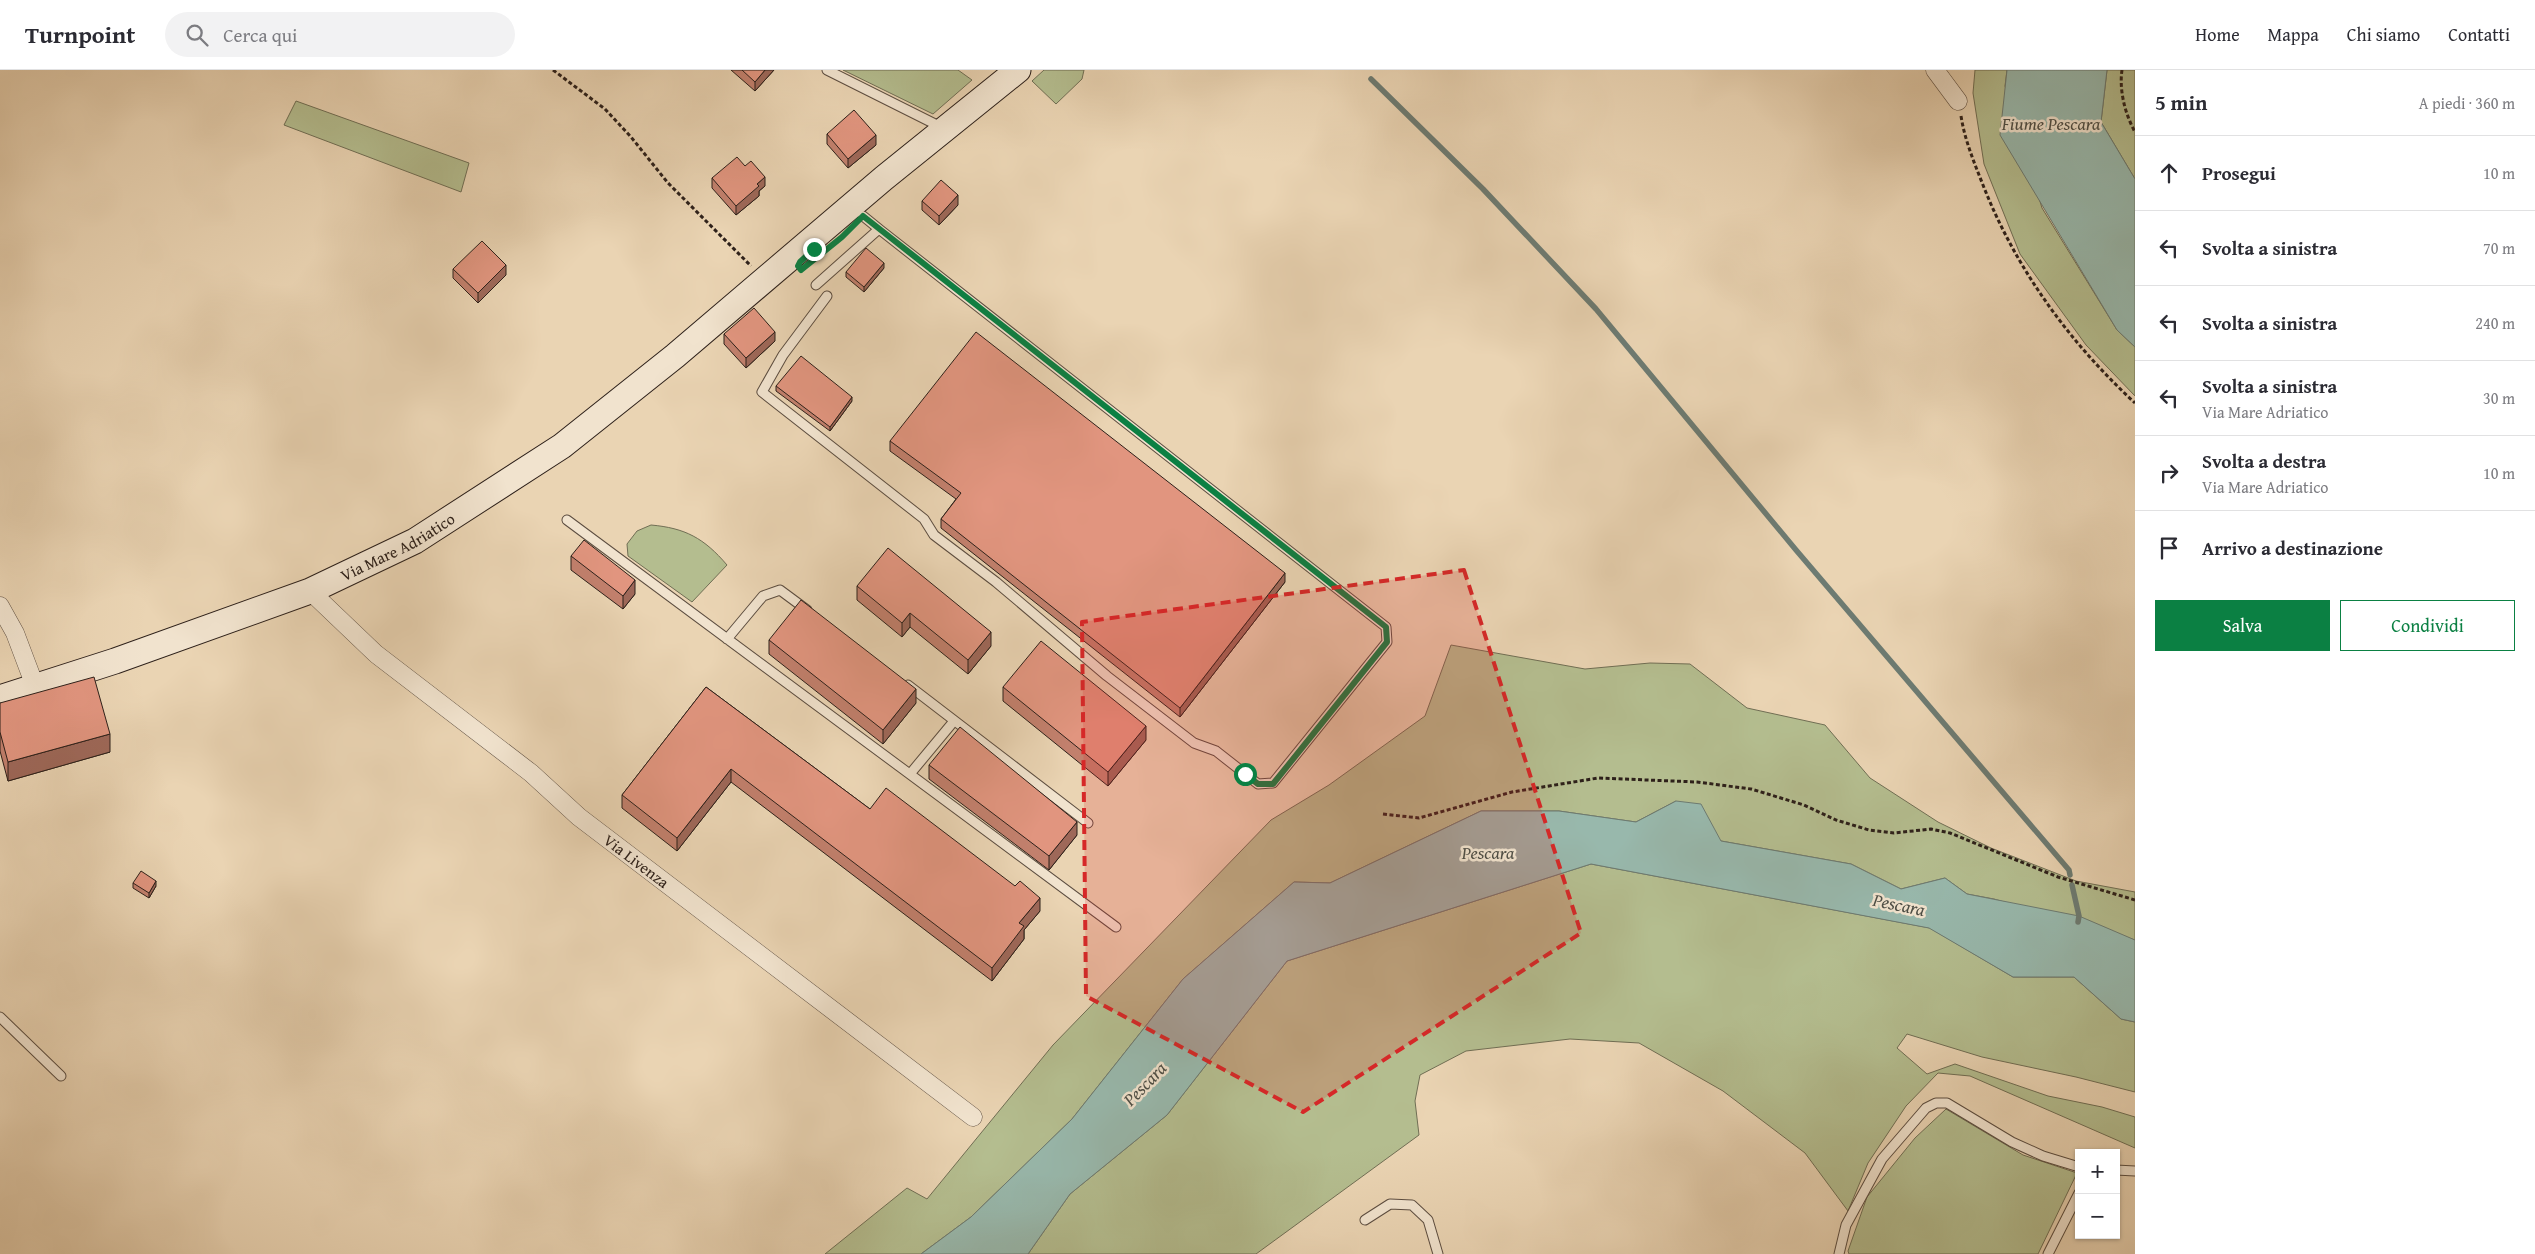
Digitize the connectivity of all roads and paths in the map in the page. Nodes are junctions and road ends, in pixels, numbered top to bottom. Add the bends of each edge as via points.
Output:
1 (553, 70) edge
2 (828, 70) edge
3 (1935, 70) edge
4 (2122, 70) edge
5 (1015, 71) edge
6 (1958, 101) joint
7 (945, 129) junction
8 (2135, 132) edge
9 (884, 178) junction
10 (871, 223) junction
11 (802, 270) junction
12 (764, 280) junction
13 (827, 296) dead end
14 (742, 298) junction
15 (2135, 403) edge
16 (567, 520) dead end
17 (310, 591) junction
18 (0, 606) edge
19 (811, 614) edge
20 (728, 639) junction
21 (896, 677) edge
22 (35, 686) junction
23 (0, 698) edge
24 (954, 720) junction
25 (910, 774) junction
26 (1383, 814) dead end
27 (1088, 823) dead end
28 (2135, 900) edge
29 (1116, 927) dead end
30 (0, 1017) edge
31 (61, 1076) dead end
32 (973, 1117) dead end
33 (2075, 1166) edge
34 (2120, 1170) edge
35 (2135, 1171) edge
36 (2078, 1194) edge
37 (1365, 1220) dead end
38 (1438, 1254) edge
39 (1839, 1254) edge
40 (2048, 1254) edge

1 - 12 path via 605,110 668,183
2 - 7 lane
3 - 6 street
4 - 8 path via 2123,101
5 - 7 main road, Via Mare Adriatico
6 - 15 path via 1965,139 2011,248 2066,331 2102,373
7 - 9 main road, Via Mare Adriatico
9 - 10 main road, Via Mare Adriatico
9 - 11 main road, Via Mare Adriatico via 837,220
10 - 11 main road, Via Mare Adriatico via 842,237
10 - 13 lane via 1386,627 1387,642 1273,784 1258,784 1216,751 1194,744 934,535 924,519 762,392 783,355
11 - 12 main road, Via Mare Adriatico
11 - 14 main road, Via Mare Adriatico via 771,294
12 - 14 main road, Via Mare Adriatico
14 - 17 main road, Via Mare Adriatico via 562,446 415,541
16 - 20 lane
17 - 22 main road, Via Mare Adriatico
17 - 32 street, Via Livenza via 376,654 531,773 579,817
18 - 22 street via 15,633
19 - 20 lane via 780,590 763,596
20 - 25 lane
21 - 24 lane
22 - 23 main road, Via Mare Adriatico
24 - 25 lane
24 - 27 lane
25 - 29 lane
26 - 28 path via 1419,818 1512,792 1598,778 1697,782 1769,794 1869,830 1894,833 1931,829 1950,833 2071,882
30 - 31 lane
33 - 39 lane via 2012,1142 1947,1103 1936,1104 1916,1118 1882,1159 1846,1225
34 - 35 lane
36 - 40 lane
37 - 38 lane via 1390,1204 1412,1205 1428,1220

